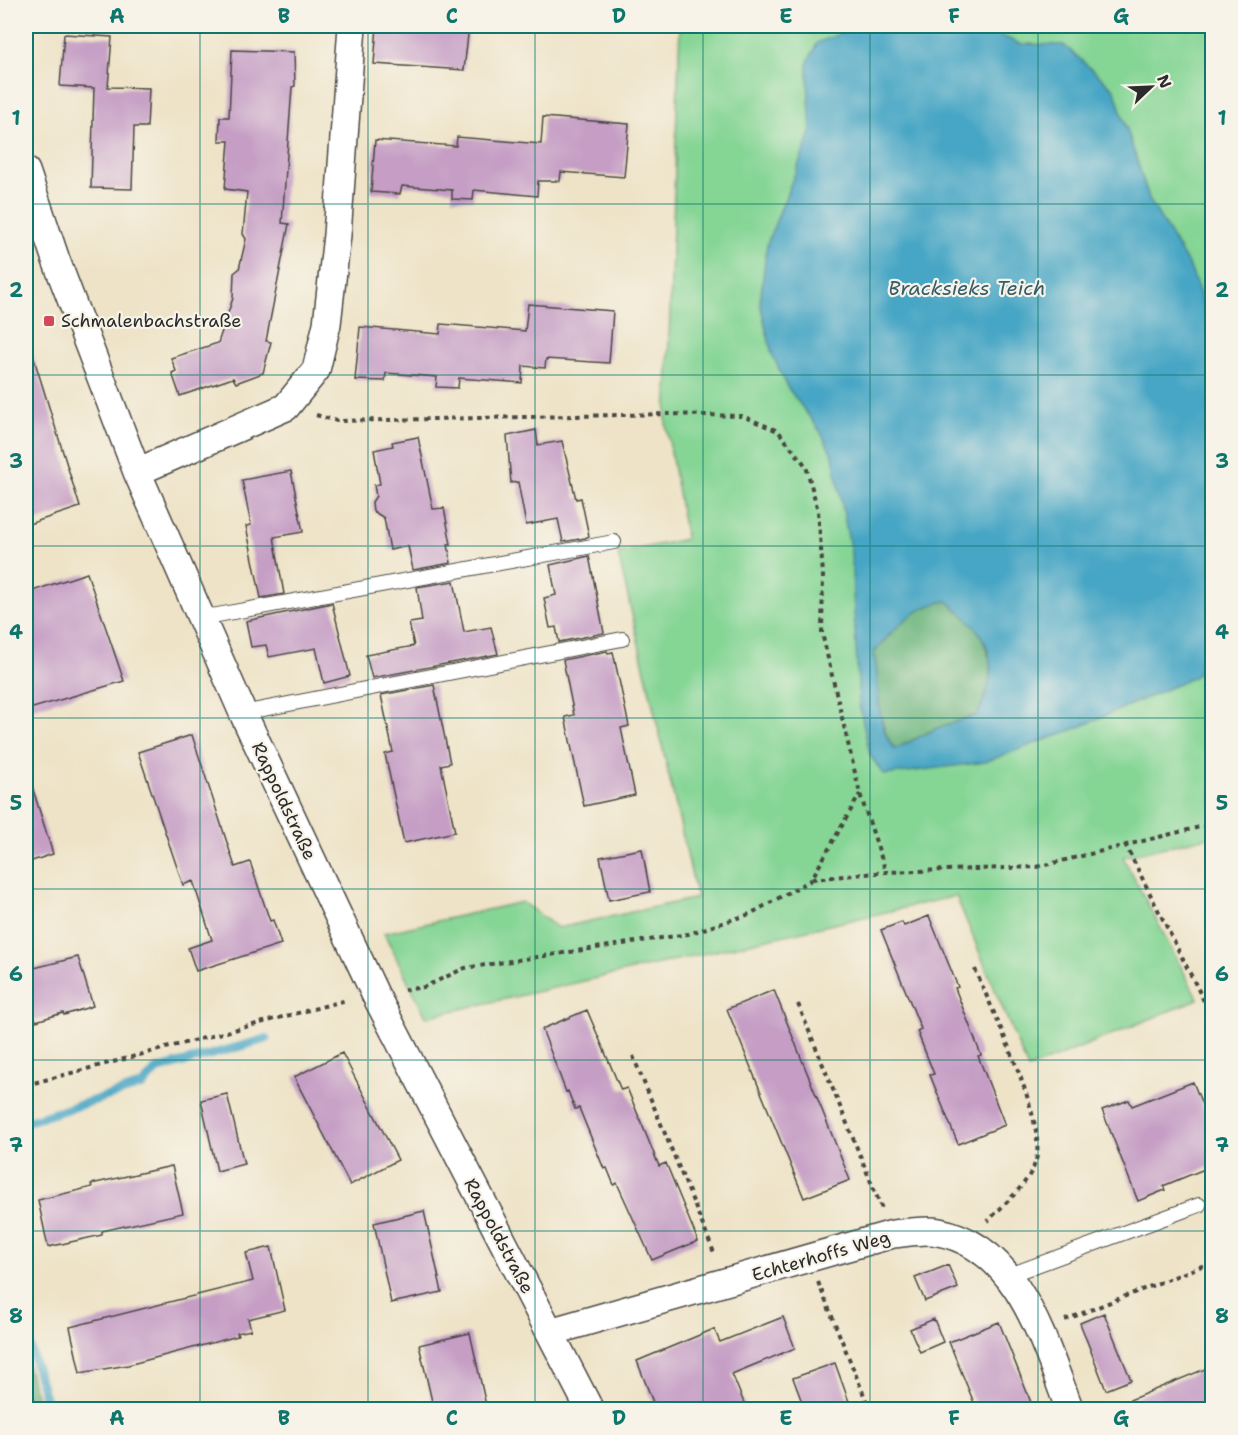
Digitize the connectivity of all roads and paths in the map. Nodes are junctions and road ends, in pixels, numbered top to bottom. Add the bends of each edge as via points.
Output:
1 (352, 26) edge
2 (26, 171) edge
3 (286, 407) junction
4 (137, 472) junction
5 (614, 542) dead end
6 (201, 618) junction
7 (622, 639) dead end
8 (243, 713) junction
9 (860, 794) junction
10 (1212, 824) edge
11 (1125, 844) junction
12 (886, 872) junction
13 (811, 880) junction
14 (975, 969) dead end
15 (375, 993) junction
16 (798, 1004) dead end
17 (1212, 1017) edge
18 (633, 1056) dead end
19 (26, 1085) edge
20 (1199, 1205) dead end
21 (893, 1234) junction
22 (969, 1242) junction
23 (809, 1259) junction
24 (1212, 1262) edge
25 (1007, 1276) junction
26 (726, 1283) junction
27 (1038, 1330) junction
28 (550, 1332) junction
29 (590, 1410) edge
30 (870, 1410) edge
31 (1070, 1410) edge

1 - 3 street via 327,324 316,369
2 - 4 street, Rappoldstraße
3 - 4 street
3 - 9 path via 337,421 742,416 778,431 806,466 818,511 824,574 822,633
4 - 6 street, Rappoldstraße
5 - 6 lane
6 - 8 street, Rappoldstraße
7 - 8 lane
8 - 15 street, Rappoldstraße
9 - 12 path
9 - 13 path
10 - 11 path
11 - 12 path via 1038,867
11 - 17 path
12 - 13 path
13 - 15 path via 750,914 688,934 465,968 424,987
14 - 22 path via 1033,1111 1038,1136 1036,1161 1020,1187
15 - 19 path
15 - 28 street, Rappoldstraße
16 - 21 path
18 - 26 path
20 - 25 lane
21 - 22 street, Echterhoffs Weg via 938,1231
21 - 23 street, Echterhoffs Weg
22 - 25 street, Echterhoffs Weg
23 - 26 street, Echterhoffs Weg
23 - 30 path
24 - 27 path
25 - 27 street, Echterhoffs Weg via 1022,1293
26 - 28 street, Echterhoffs Weg
27 - 31 street, Echterhoffs Weg
28 - 29 street, Rappoldstraße

